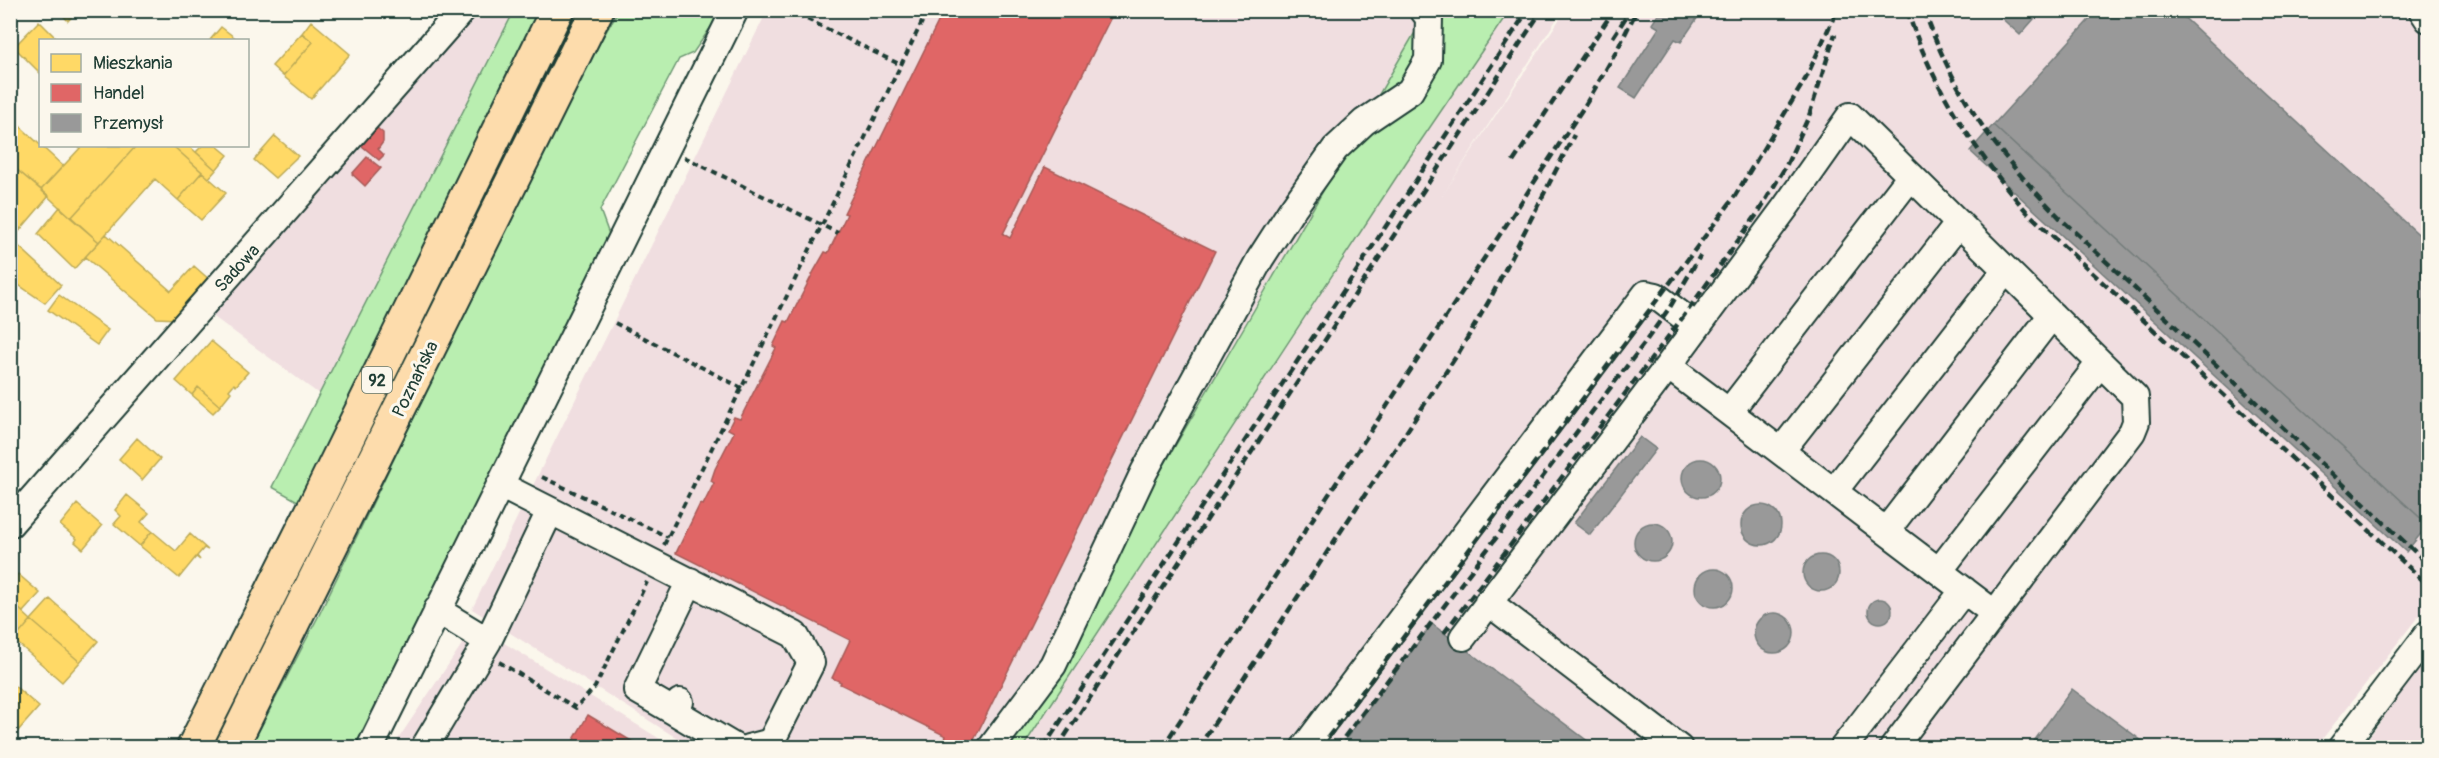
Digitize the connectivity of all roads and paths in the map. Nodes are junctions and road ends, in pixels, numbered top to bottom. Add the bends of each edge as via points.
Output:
1 (462, 10) edge
2 (557, 10) edge
3 (597, 10) edge
4 (735, 10) edge
5 (788, 10) edge
6 (928, 10) edge
7 (1423, 10) edge
8 (2422, 10) edge
9 (2428, 19) edge
10 (901, 65) junction
11 (666, 148) junction
12 (1911, 176) junction
13 (1959, 223) junction
14 (822, 225) junction
15 (838, 233) dead end
16 (2006, 270) junction
17 (2052, 315) junction
18 (615, 323) dead end
19 (1697, 327) junction
20 (2100, 363) junction
21 (1668, 366) junction
22 (742, 388) junction
23 (1729, 411) junction
24 (1781, 452) junction
25 (542, 477) dead end
26 (500, 485) junction
27 (1834, 491) junction
28 (550, 511) junction
29 (10, 524) edge
30 (1886, 531) junction
31 (668, 537) junction
32 (655, 564) junction
33 (1939, 571) junction
34 (690, 581) junction
35 (1964, 590) junction
36 (1488, 602) junction
37 (437, 610) junction
38 (1994, 613) junction
39 (2428, 633) edge
40 (1463, 637) dead end
41 (485, 646) junction
42 (724, 736) edge
43 (194, 747) edge
44 (231, 747) edge
45 (370, 747) edge
46 (423, 747) edge
47 (748, 747) edge
48 (991, 747) edge
49 (1304, 747) edge
50 (1679, 747) edge
51 (1843, 747) edge
52 (1893, 747) edge
53 (2341, 747) edge

1 - 29 street, Sadowa
2 - 43 main road, Poznańska / 92
3 - 44 main road, Poznańska / 92
4 - 11 street
5 - 10 path
6 - 10 path
7 - 48 street via 1430,18 1428,60 1410,91 1364,122 1335,149 1260,259 1144,472 1053,665
8 - 9 street
10 - 14 path
11 - 14 path
11 - 26 street
12 - 13 street
12 - 19 street via 1850,116
12 - 23 street
13 - 16 street
13 - 24 street
14 - 15 path
14 - 22 path
16 - 17 street
16 - 27 street
17 - 20 street
17 - 30 street
18 - 22 path
19 - 21 street
19 - 49 street via 1656,296 1646,294
20 - 33 street
20 - 38 street via 2135,397 2133,432
21 - 23 street
21 - 36 street
22 - 31 path
23 - 24 street
24 - 27 street
25 - 31 path
26 - 28 street
26 - 37 street
27 - 30 street
28 - 32 street
28 - 41 street
30 - 33 street
31 - 32 path
32 - 34 street
32 - 41 path via 595,687 576,708
33 - 35 street
34 - 42 street via 637,690 677,707
34 - 47 street via 795,635 811,663 771,742
35 - 38 street
35 - 51 street
36 - 40 street
36 - 50 street
37 - 41 street
37 - 45 street
38 - 52 street
39 - 53 street
41 - 46 street

